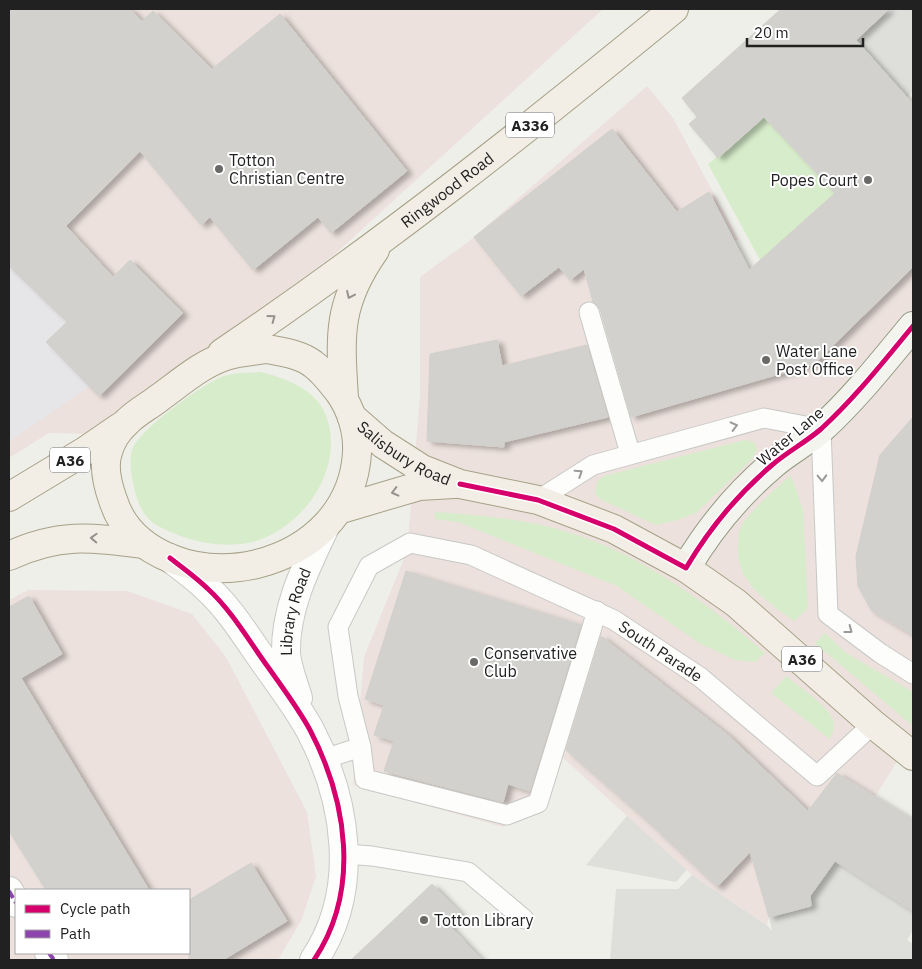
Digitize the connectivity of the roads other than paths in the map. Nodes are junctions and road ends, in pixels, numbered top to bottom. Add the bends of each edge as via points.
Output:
1 (674, 9) edge
2 (383, 238) junction
3 (589, 312) dead end
4 (913, 326) edge
5 (203, 366) junction
6 (348, 408) junction
7 (128, 420) junction
8 (821, 429) junction
9 (630, 453) junction
10 (460, 484) junction
11 (9, 496) edge
12 (538, 500) junction
13 (333, 518) junction
14 (142, 544) junction
15 (9, 556) edge
16 (170, 558) junction
17 (686, 568) junction
18 (598, 611) junction
19 (913, 674) edge
20 (873, 724) junction
21 (308, 728) junction
22 (361, 748) junction
23 (913, 756) edge
24 (324, 759) junction
25 (345, 854) junction
26 (524, 919) dead end
27 (314, 960) edge

1 - 2 main road, Ringwood Road / A336 via 562,101
5 -> 2 main road, Ringwood Road / A336
2 -> 6 main road, Ringwood Road / A336 via 364,266 346,303 340,338
3 - 9 lane
4 - 8 street, Water Lane
5 - 6 main road, Salisbury Road via 243,352 267,349 290,353 313,364
5 - 7 main road
6 - 10 main road, Salisbury Road / A36 via 391,449 422,468
6 - 13 main road, Ringwood Road via 358,442 356,469 350,490
7 - 11 main road, A36 via 85,451
7 - 14 main road via 107,453 106,467 115,507 123,523
9 -> 8 lane via 764,418
8 - 17 street, Water Lane via 772,465 733,503 705,536
8 -> 19 lane via 828,614
12 -> 9 lane via 593,464
10 - 12 main road, Salisbury Road / A36
10 -> 13 main road, Salisbury Road / A36 via 419,486
12 - 17 main road, Salisbury Road / A36 via 614,529
13 - 16 main road via 302,546 273,560 214,570
13 - 21 street, Library Road via 304,571 288,623 286,654
14 -> 15 main road via 97,538 61,538
14 - 16 main road
16 - 21 street, Library Road via 219,601
17 - 20 main road, Salisbury Road / A36 via 736,603
18 - 20 lane, South Parade via 700,678 817,776
18 - 22 lane via 538,803 507,815 365,779
18 - 22 lane, South Parade via 471,555 410,543 370,566 338,627 348,696
20 - 23 main road, Salisbury Road / A36
21 - 24 street, Library Road
22 - 24 lane
24 - 25 street, Library Road via 336,794
25 - 26 lane via 468,872
25 - 27 street, Library Road via 340,900

